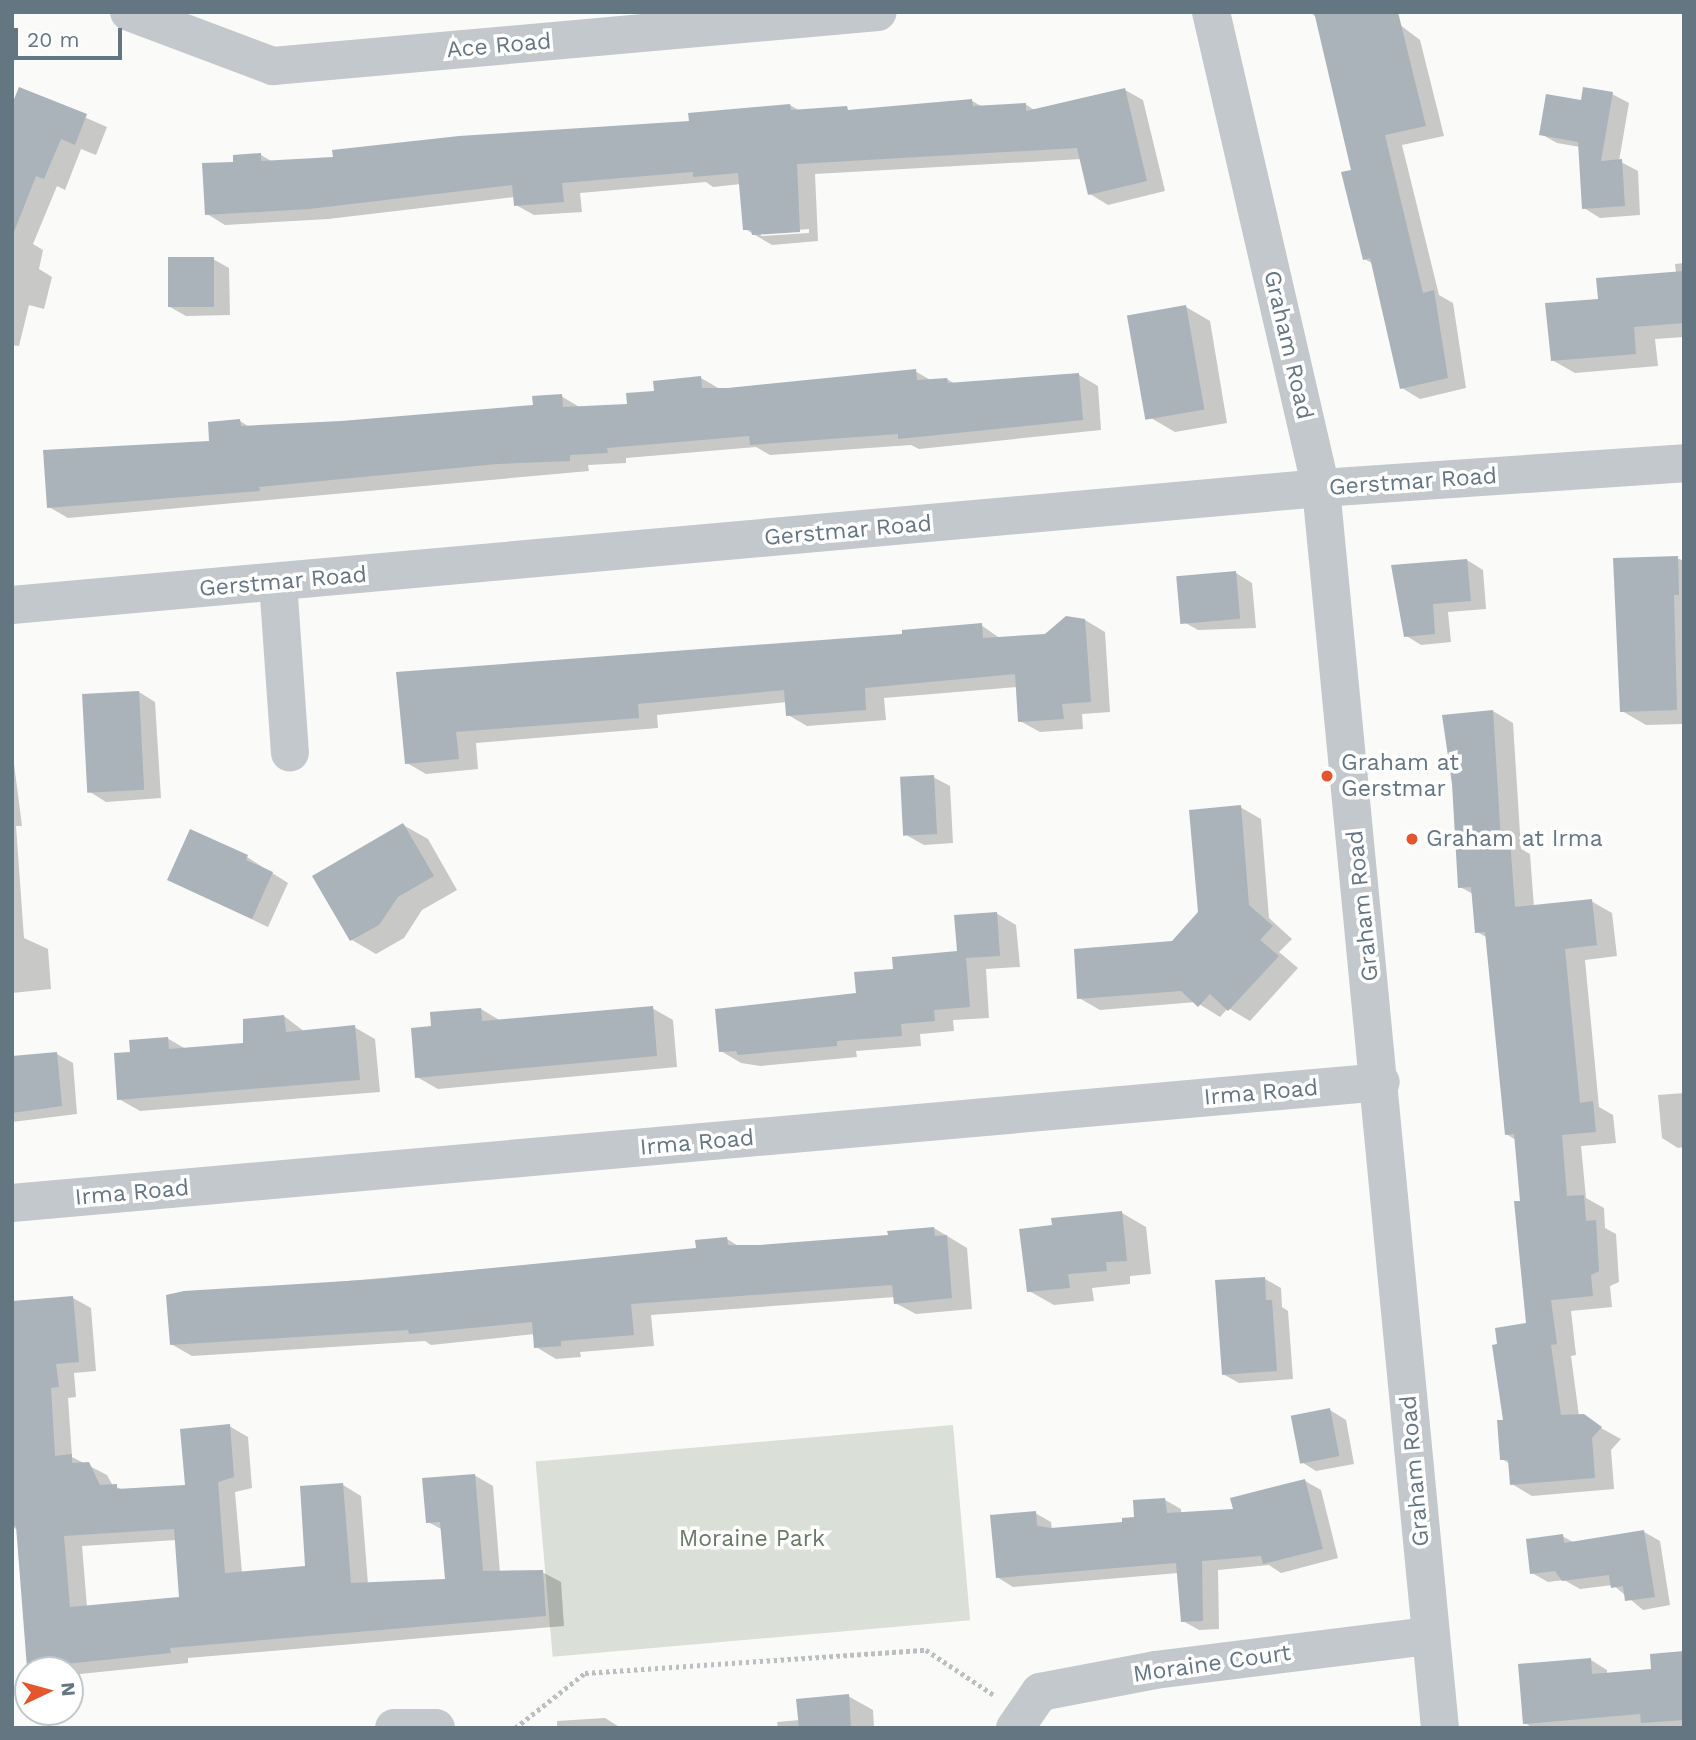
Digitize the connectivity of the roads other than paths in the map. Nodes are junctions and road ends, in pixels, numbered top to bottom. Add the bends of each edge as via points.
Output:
1 (129, 12) edge
2 (878, 12) edge
3 (1210, 12) edge
4 (1684, 463) edge
5 (1321, 488) junction
6 (278, 582) junction
7 (12, 606) edge
8 (290, 753) dead end
9 (1381, 1082) junction
10 (12, 1203) edge
11 (1429, 1636) junction
12 (1020, 1722) edge
13 (394, 1728) edge
14 (436, 1728) edge
15 (1440, 1728) edge

1 - 2 street, Ace Road via 273,66
3 - 5 street, Graham Road
4 - 5 street, Gerstmar Road
5 - 6 street, Gerstmar Road
5 - 9 street, Graham Road
6 - 7 street, Gerstmar Road
6 - 8 street
9 - 10 street, Irma Road
9 - 11 street, Graham Road
11 - 12 street, Moraine Court via 1155,1670 1040,1692
11 - 15 street, Graham Road
13 - 14 street

